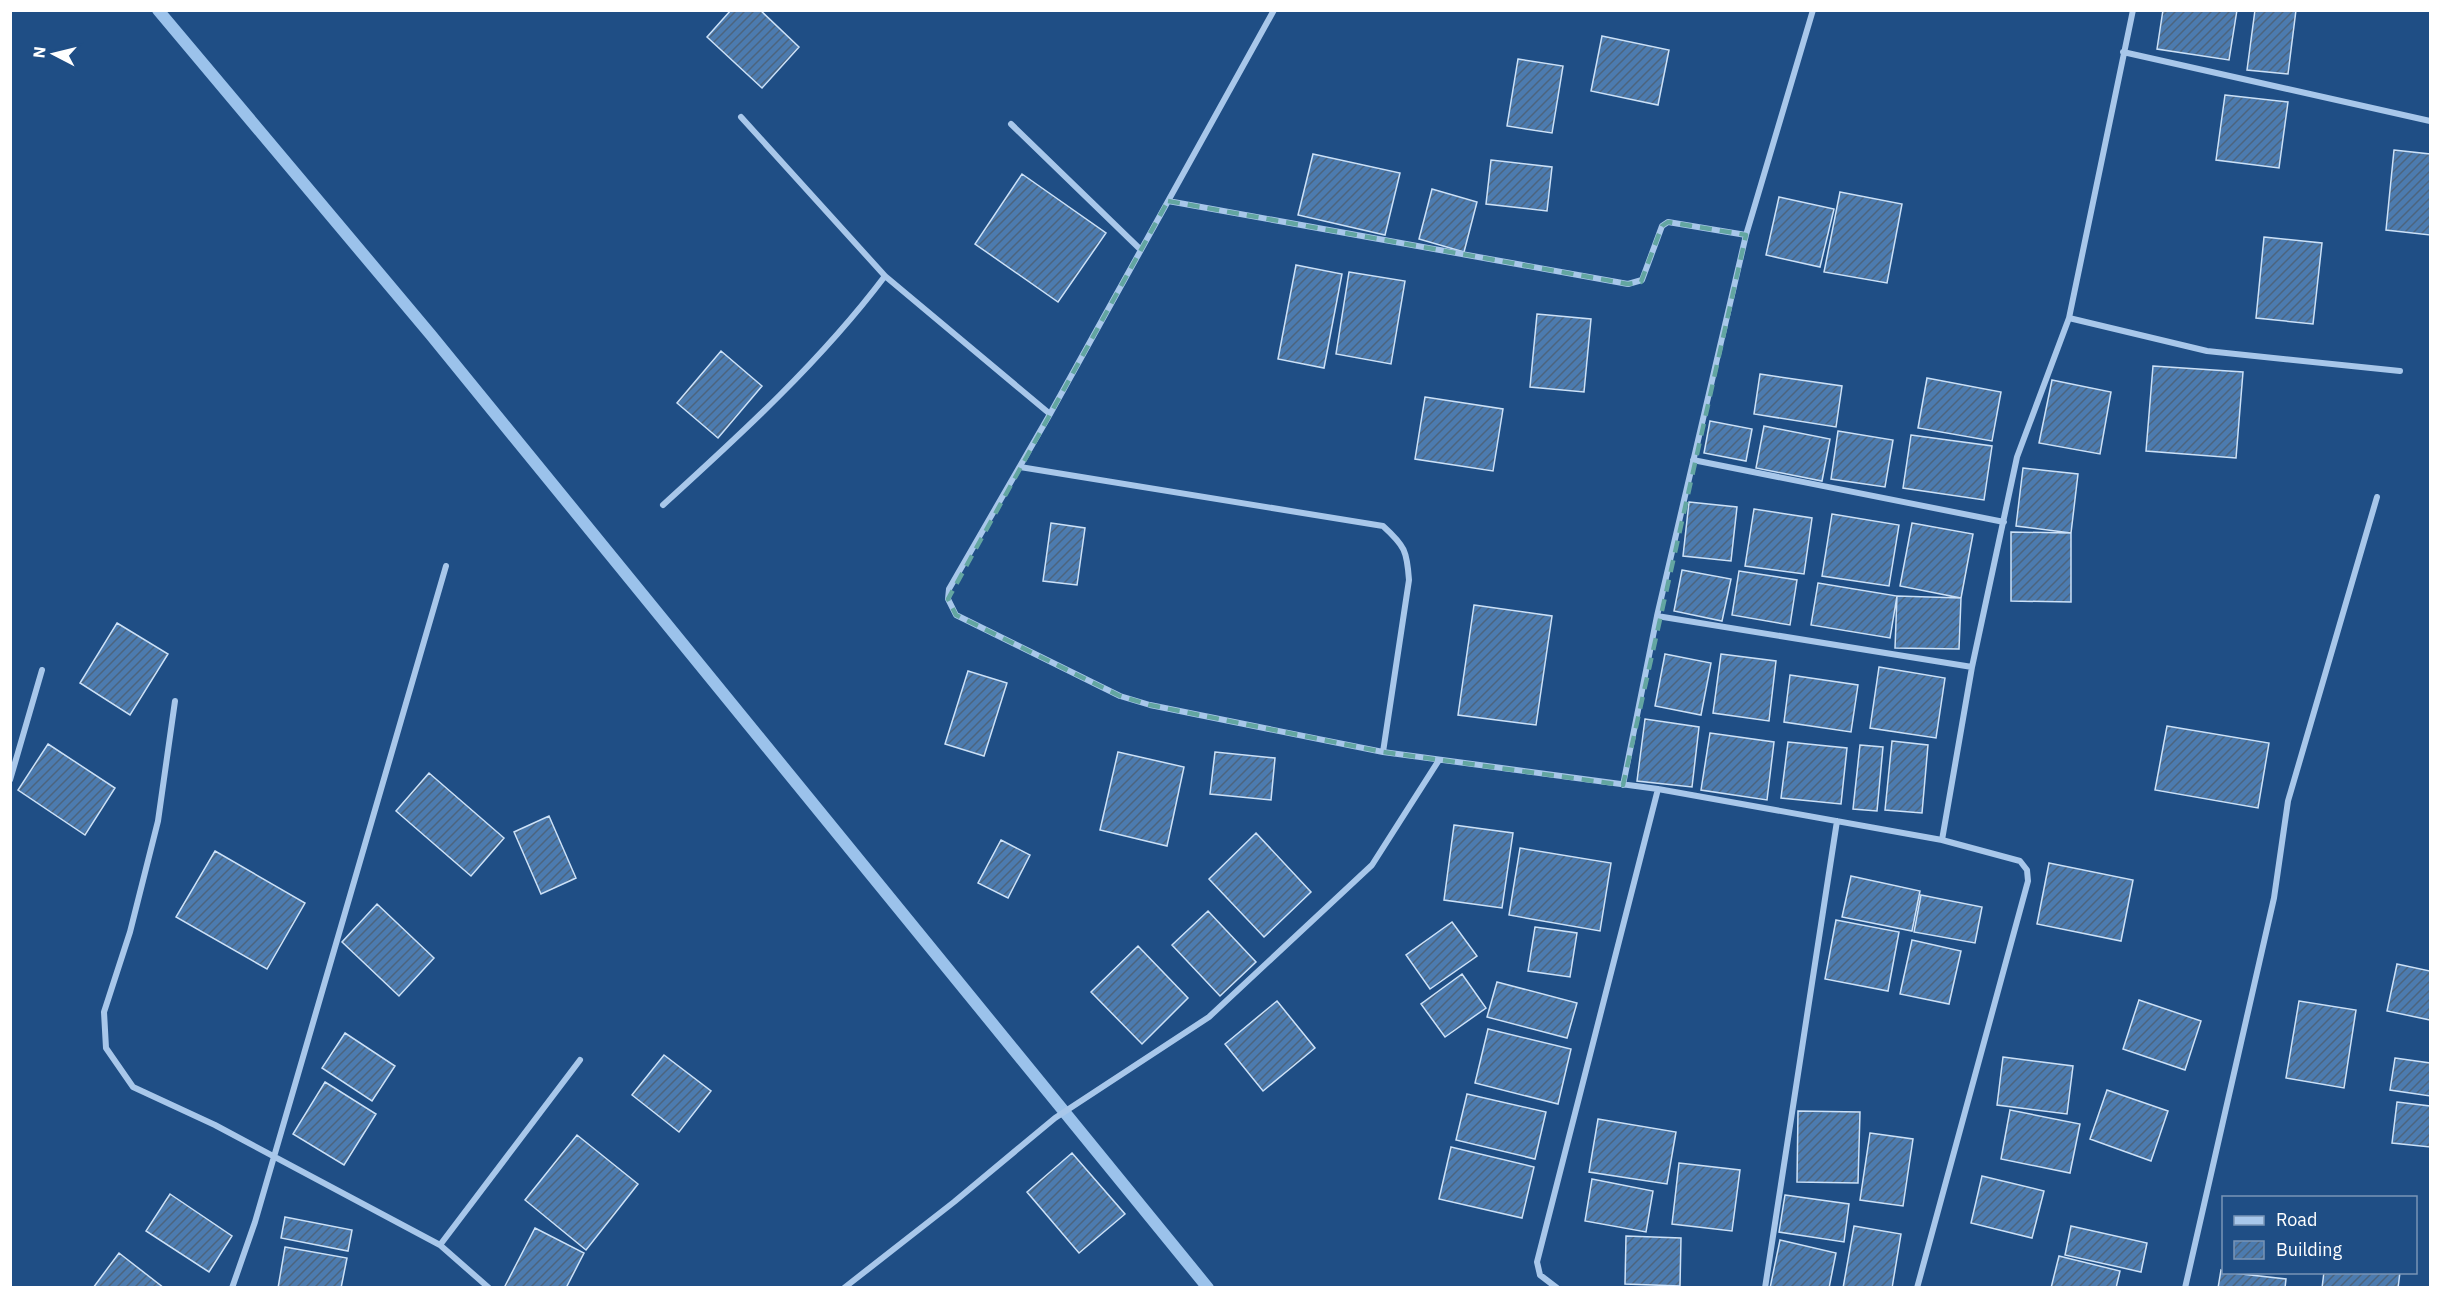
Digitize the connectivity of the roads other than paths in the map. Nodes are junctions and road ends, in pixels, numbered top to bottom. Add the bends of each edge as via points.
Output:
1 (1274, 10) edge
2 (1813, 10) edge
3 (2133, 10) edge
4 (2123, 52) junction
5 (741, 117) dead end
6 (2430, 121) edge
7 (1011, 124) dead end
8 (1168, 201) junction
9 (1746, 235) junction
10 (1141, 250) junction
11 (885, 276) junction
12 (2069, 318) junction
13 (2400, 371) dead end
14 (1050, 414) junction
15 (1693, 460) junction
16 (1020, 467) junction
17 (2377, 497) dead end
18 (663, 506) dead end
19 (2004, 522) junction
20 (446, 566) dead end
21 (1657, 616) junction
22 (1972, 667) junction
23 (42, 670) dead end
24 (174, 701) dead end
25 (1383, 752) junction
26 (1438, 760) junction
27 (10, 780) edge
28 (1623, 785) junction
29 (1658, 789) junction
30 (1838, 821) junction
31 (1942, 840) junction
32 (580, 1060) dead end
33 (272, 1158) junction
34 (440, 1245) junction
35 (232, 1287) edge
36 (489, 1287) edge
37 (844, 1287) edge
38 (1557, 1287) edge
39 (1765, 1287) edge
40 (1917, 1287) edge
41 (2185, 1287) edge

1 - 8 street
2 - 9 street
3 - 4 street
4 - 6 street
4 - 12 street
5 - 11 street
7 - 10 street
8 - 9 street via 1628,284 1642,280 1662,226 1668,222
8 - 10 street
9 - 15 street
10 - 14 street
11 - 14 street
11 - 18 street via 855,316
12 - 13 street via 2207,351
12 - 19 street via 2017,457
14 - 16 street
15 - 19 street
15 - 21 street
16 - 25 street via 1383,526 1401,542 1408,560 1409,580
16 - 25 street via 949,589 948,599 956,615 1120,696
17 - 41 street via 2288,801 2274,898
19 - 22 street
20 - 33 street
21 - 22 street
21 - 28 street
22 - 31 street
23 - 27 street
24 - 33 street via 158,821 130,932 104,1012 106,1048 133,1087 215,1125
25 - 26 street
26 - 28 street
26 - 37 street via 1372,865 1209,1017 1055,1118
28 - 29 street
29 - 30 street
29 - 38 street via 1537,1262 1540,1275
30 - 31 street
30 - 39 street
31 - 40 street via 2020,861 2027,870 2028,881
32 - 34 street
33 - 34 street
33 - 35 street
34 - 36 street

